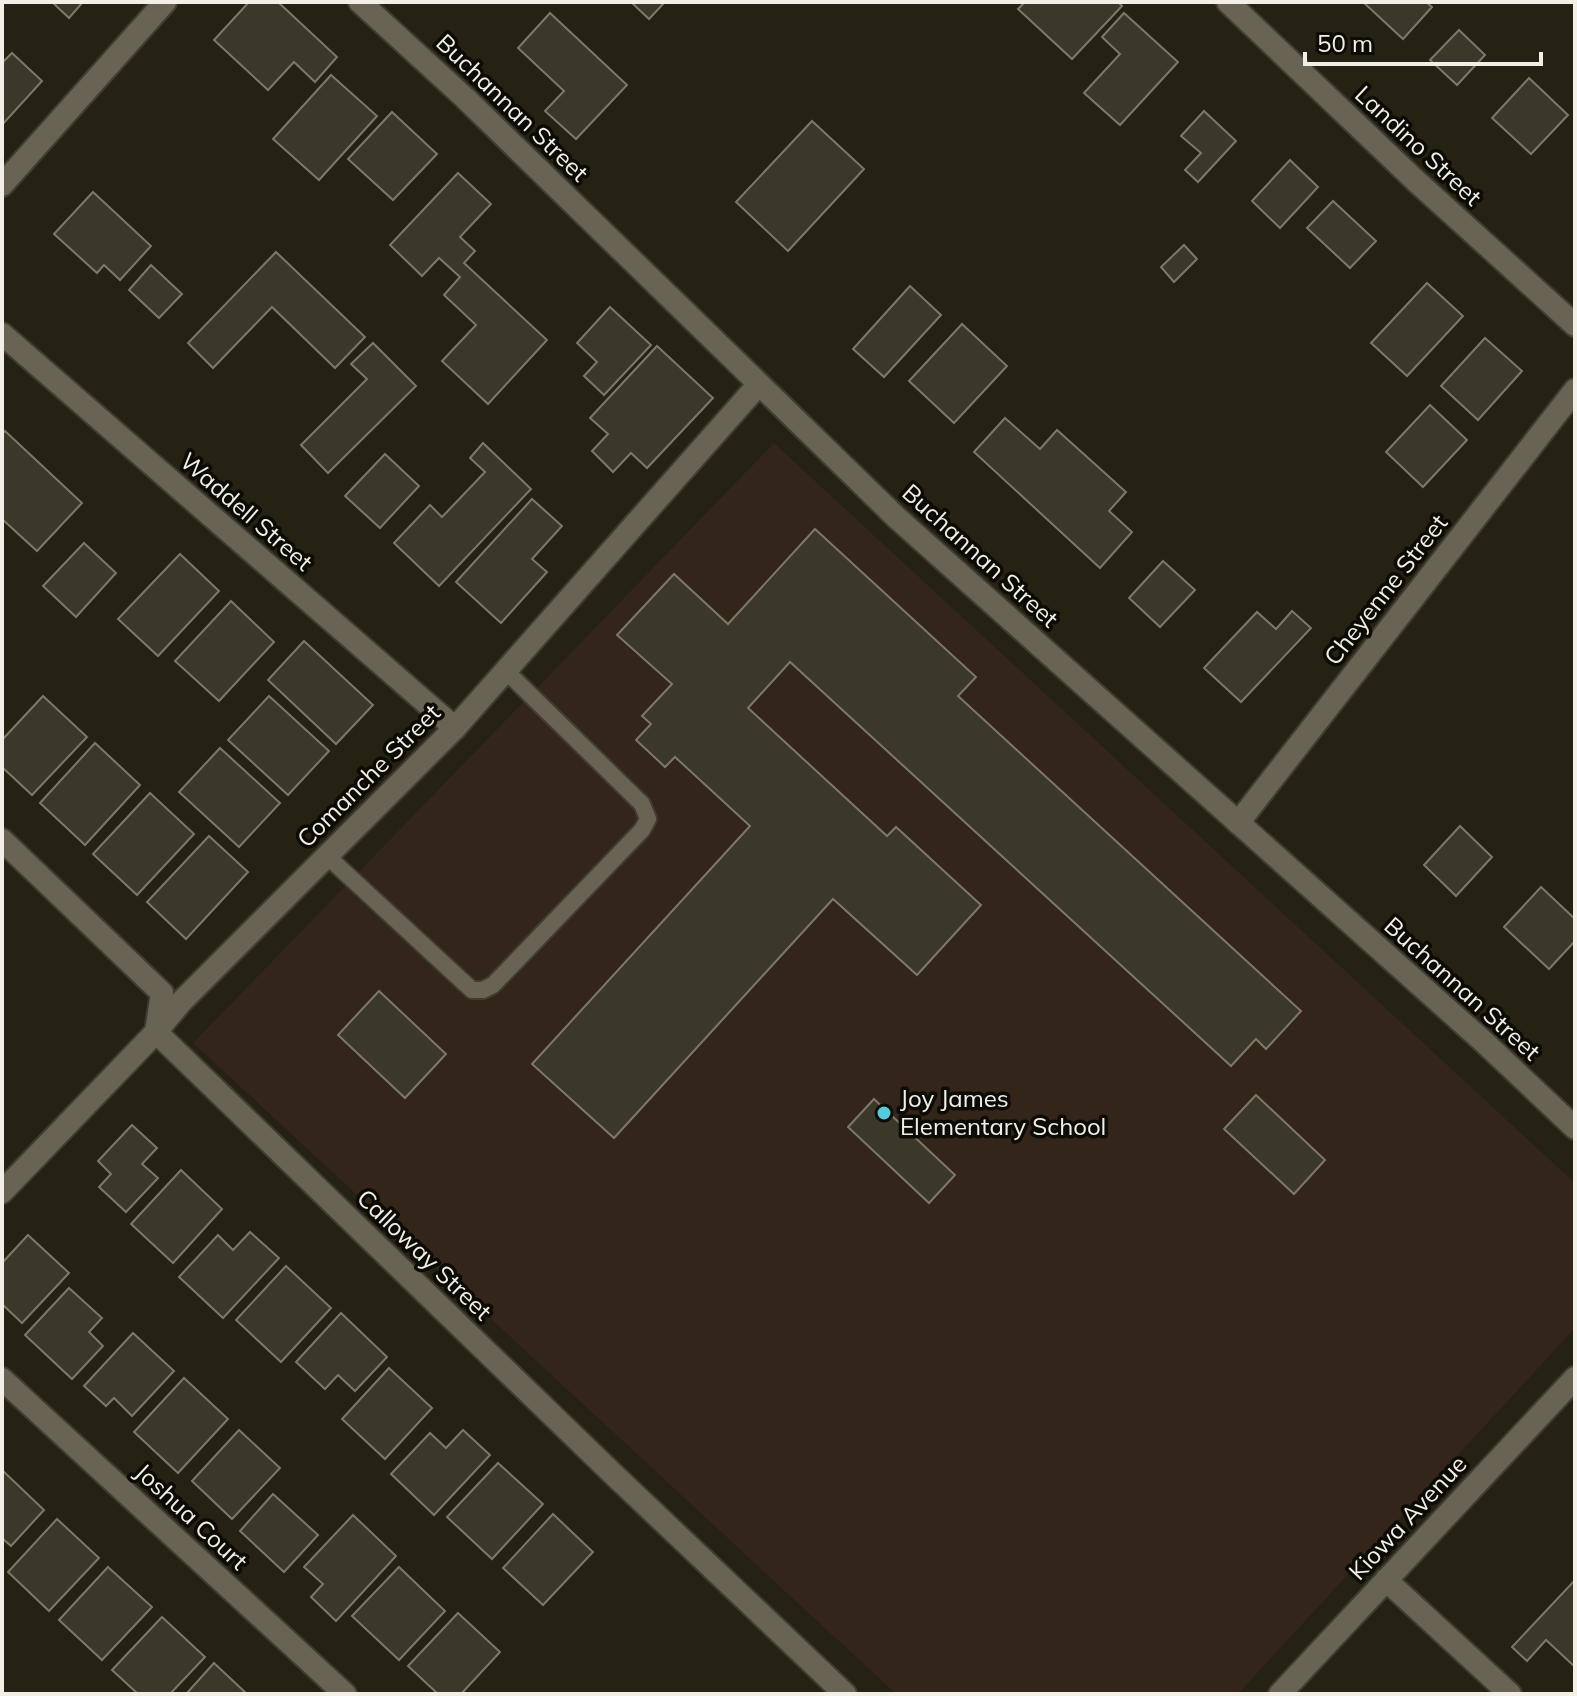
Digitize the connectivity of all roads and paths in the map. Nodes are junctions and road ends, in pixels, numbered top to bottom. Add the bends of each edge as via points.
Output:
1 (165, 2) edge
2 (1228, 2) edge
3 (364, 3) edge
4 (2, 185) edge
5 (1575, 325) edge
6 (2, 334) edge
7 (759, 384) junction
8 (1575, 390) edge
9 (506, 671) junction
10 (455, 728) junction
11 (1238, 823) junction
12 (2, 840) edge
13 (327, 856) junction
14 (156, 1032) junction
15 (1575, 1128) edge
16 (2, 1192) edge
17 (1575, 1378) edge
18 (2, 1379) edge
19 (1386, 1580) junction
20 (345, 1694) edge
21 (845, 1694) edge
22 (1280, 1694) edge
23 (1510, 1694) edge

1 - 4 street
2 - 5 street, Landino Street
3 - 7 street, Buchannan Street
6 - 10 street, Waddell Street
7 - 9 street, Comanche Street
7 - 11 street, Buchannan Street via 897,518
8 - 11 street, Cheyenne Street
9 - 10 street, Comanche Street
9 - 13 lane via 642,804 648,819 493,985 472,990
10 - 13 street, Comanche Street
11 - 15 street, Buchannan Street
12 - 14 street via 162,993
13 - 14 street, Comanche Street
14 - 16 street, Comanche Street
14 - 21 street, Calloway Street
17 - 19 street, Kiowa Avenue
18 - 20 street, Joshua Court
19 - 22 street, Kiowa Avenue
19 - 23 street

